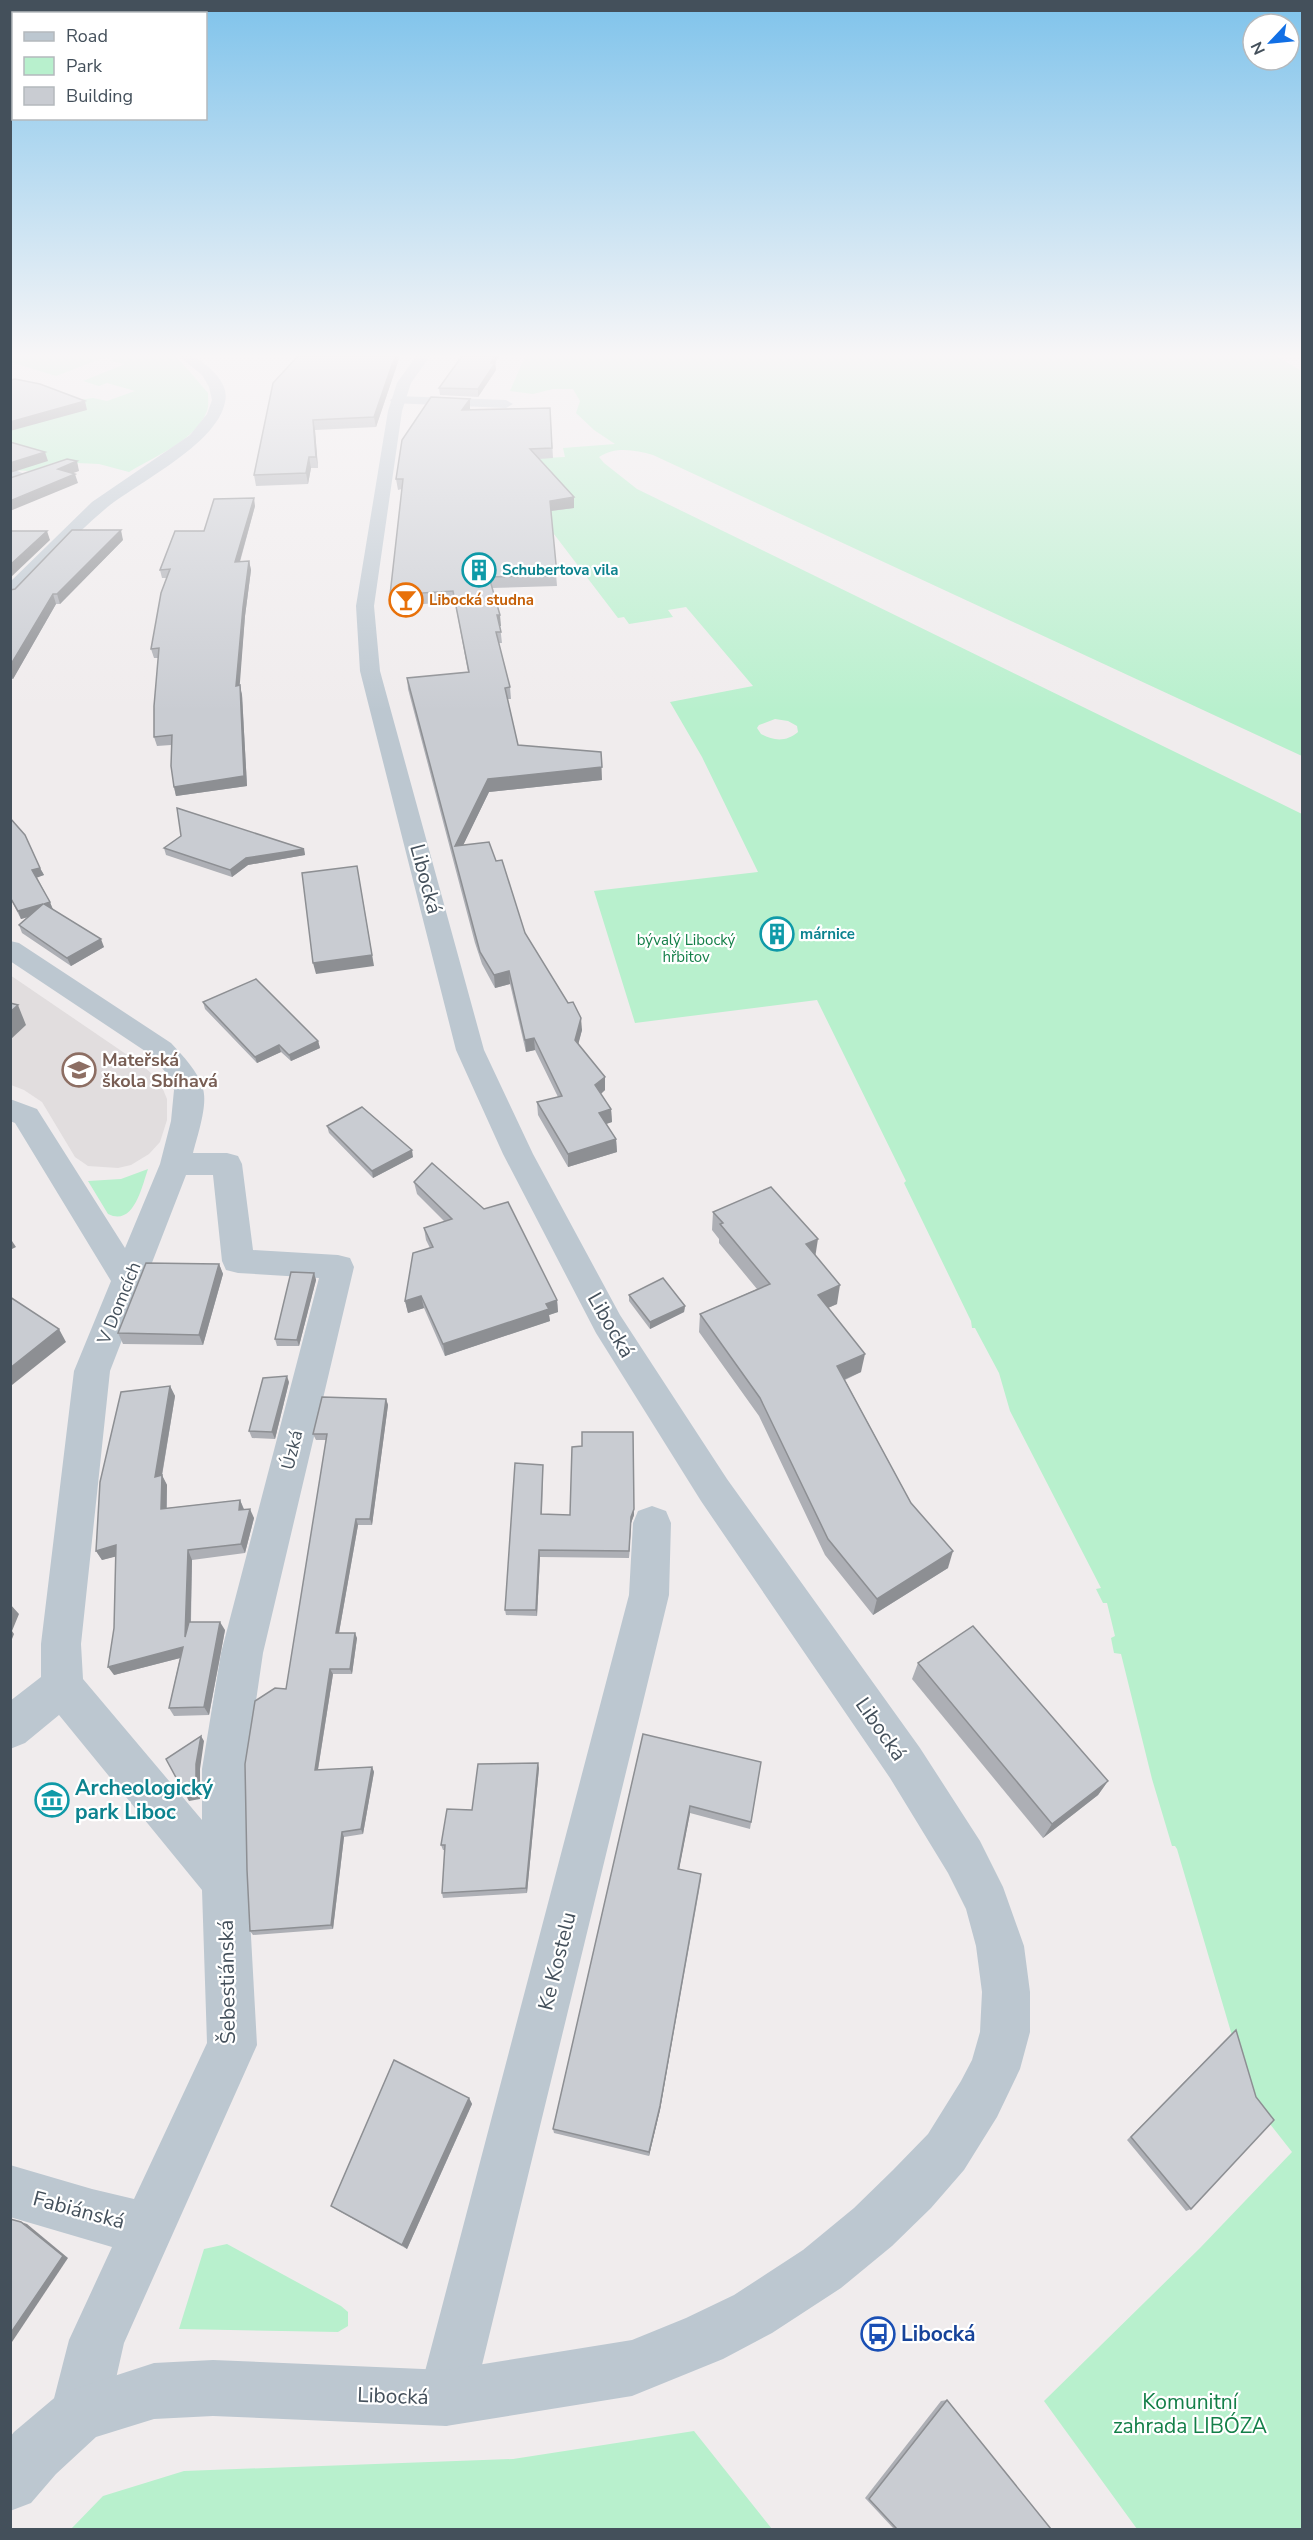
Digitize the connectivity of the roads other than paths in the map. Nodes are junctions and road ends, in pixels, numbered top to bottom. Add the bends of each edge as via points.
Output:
1 (143, 475) edge
2 (385, 475) edge
3 (10, 593) edge
4 (10, 949) edge
5 (10, 1109) edge
6 (175, 1164) junction
7 (128, 1280) junction
8 (652, 1523) dead end
9 (62, 1686) junction
10 (10, 1728) edge
11 (225, 1882) junction
12 (10, 2191) edge
13 (147, 2228) junction
14 (446, 2398) junction
15 (79, 2414) junction
16 (10, 2482) edge

1 - 3 street via 99,506
2 - 14 street, Libocká via 365,606 370,671 470,1050 518,1154 608,1324 714,1490 905,1763 964,1857 987,1903 1000,1946 1006,1992 1005,2032 995,2069 946,2152 873,2227 822,2270 753,2314 632,2368
4 - 6 street, V Domcích via 161,1049 179,1070 189,1090
5 - 7 street via 27,1116
6 - 7 street, V Domcích
6 - 11 street, Úzká via 227,1164 238,1261 338,1267 242,1653 224,1769
7 - 9 street, V Domcích via 92,1371 61,1644
8 - 14 street, Ke Kostelu via 649,1595
9 - 10 street
9 - 11 street
11 - 13 street, Šebestiánská via 232,2045
12 - 13 street, Fabiánská
13 - 15 street, Šebestiánská via 97,2340
14 - 15 street, Libocká via 213,2388 154,2391
15 - 16 street, Libocká via 35,2453

